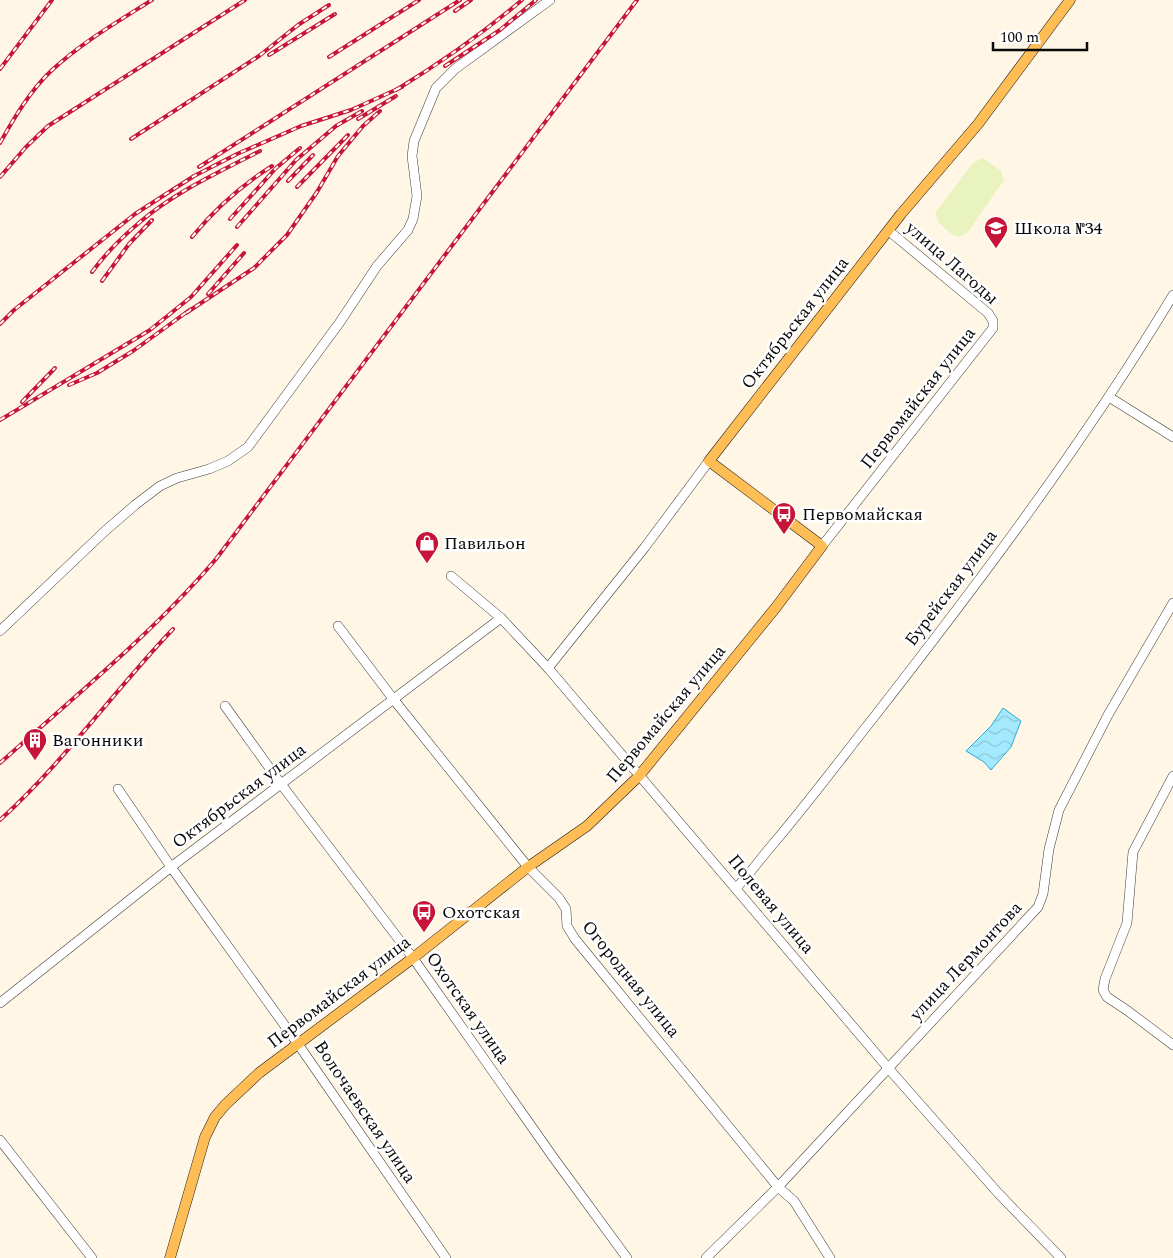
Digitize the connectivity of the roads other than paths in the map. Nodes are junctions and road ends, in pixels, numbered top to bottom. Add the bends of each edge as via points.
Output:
1 (550, 0) edge
2 (1069, 0) edge
3 (889, 231) junction
4 (1173, 294) edge
5 (993, 321) joint
6 (1109, 397) junction
7 (1173, 438) edge
8 (709, 461) junction
9 (822, 546) junction
10 (451, 576) dead end
11 (1173, 603) edge
12 (500, 618) junction
13 (338, 626) dead end
14 (0, 631) edge
15 (548, 668) junction
16 (394, 700) junction
17 (225, 706) dead end
18 (639, 776) junction
19 (1173, 776) edge
20 (281, 784) junction
21 (118, 789) dead end
22 (528, 867) junction
23 (171, 868) junction
24 (736, 888) junction
25 (413, 958) junction
26 (0, 1003) edge
27 (298, 1044) junction
28 (1173, 1046) edge
29 (889, 1068) junction
30 (0, 1140) edge
31 (778, 1187) junction
32 (92, 1258) edge
33 (170, 1258) edge
34 (446, 1258) edge
35 (627, 1258) edge
36 (706, 1258) edge
37 (830, 1258) edge
38 (1061, 1258) edge

1 - 14 street via 455,68 436,88 414,141 412,156 417,196 408,230 377,266 248,447 228,461 160,486 106,531
2 - 3 main road, Октябрьская улица via 978,124
3 - 5 street, улица Лагоды via 988,313
3 - 8 main road, Октябрьская улица
4 - 6 street, Бурейская улица
5 - 9 street, Первомайская улица via 993,328
6 - 7 street
6 - 24 street, Бурейская улица via 939,634 792,822
8 - 9 main road
8 - 15 street, Октябрьская улица
9 - 18 main road, Первомайская улица
10 - 12 street, Полевая улица
11 - 29 street, улица Лермонтова via 1108,715 1059,810 1038,907
12 - 15 street, Полевая улица
12 - 16 street, Октябрьская улица
13 - 16 street, Огородная улица
15 - 18 street, Полевая улица
16 - 20 street, Октябрьская улица
16 - 22 street, Огородная улица
17 - 20 street, Охотская улица
18 - 22 main road, Первомайская улица via 587,826
18 - 24 street, Полевая улица
19 - 28 street via 1133,852 1128,923 1104,992
20 - 23 street, Октябрьская улица
20 - 25 street, Охотская улица
21 - 23 street, Волочаевская улица
22 - 25 main road, Первомайская улица
22 - 31 street, Огородная улица via 559,898 566,910 567,926 575,939
23 - 26 street, Октябрьская улица
23 - 27 street, Волочаевская улица
24 - 29 street, Полевая улица
25 - 27 main road, Первомайская улица
25 - 35 street, Охотская улица
27 - 33 main road, Первомайская улица via 259,1073 215,1117
27 - 34 street, Волочаевская улица
29 - 31 street, улица Лермонтова
29 - 38 street, Полевая улица
30 - 32 street
31 - 36 street, улица Лермонтова
31 - 37 street, Огородная улица via 794,1201

